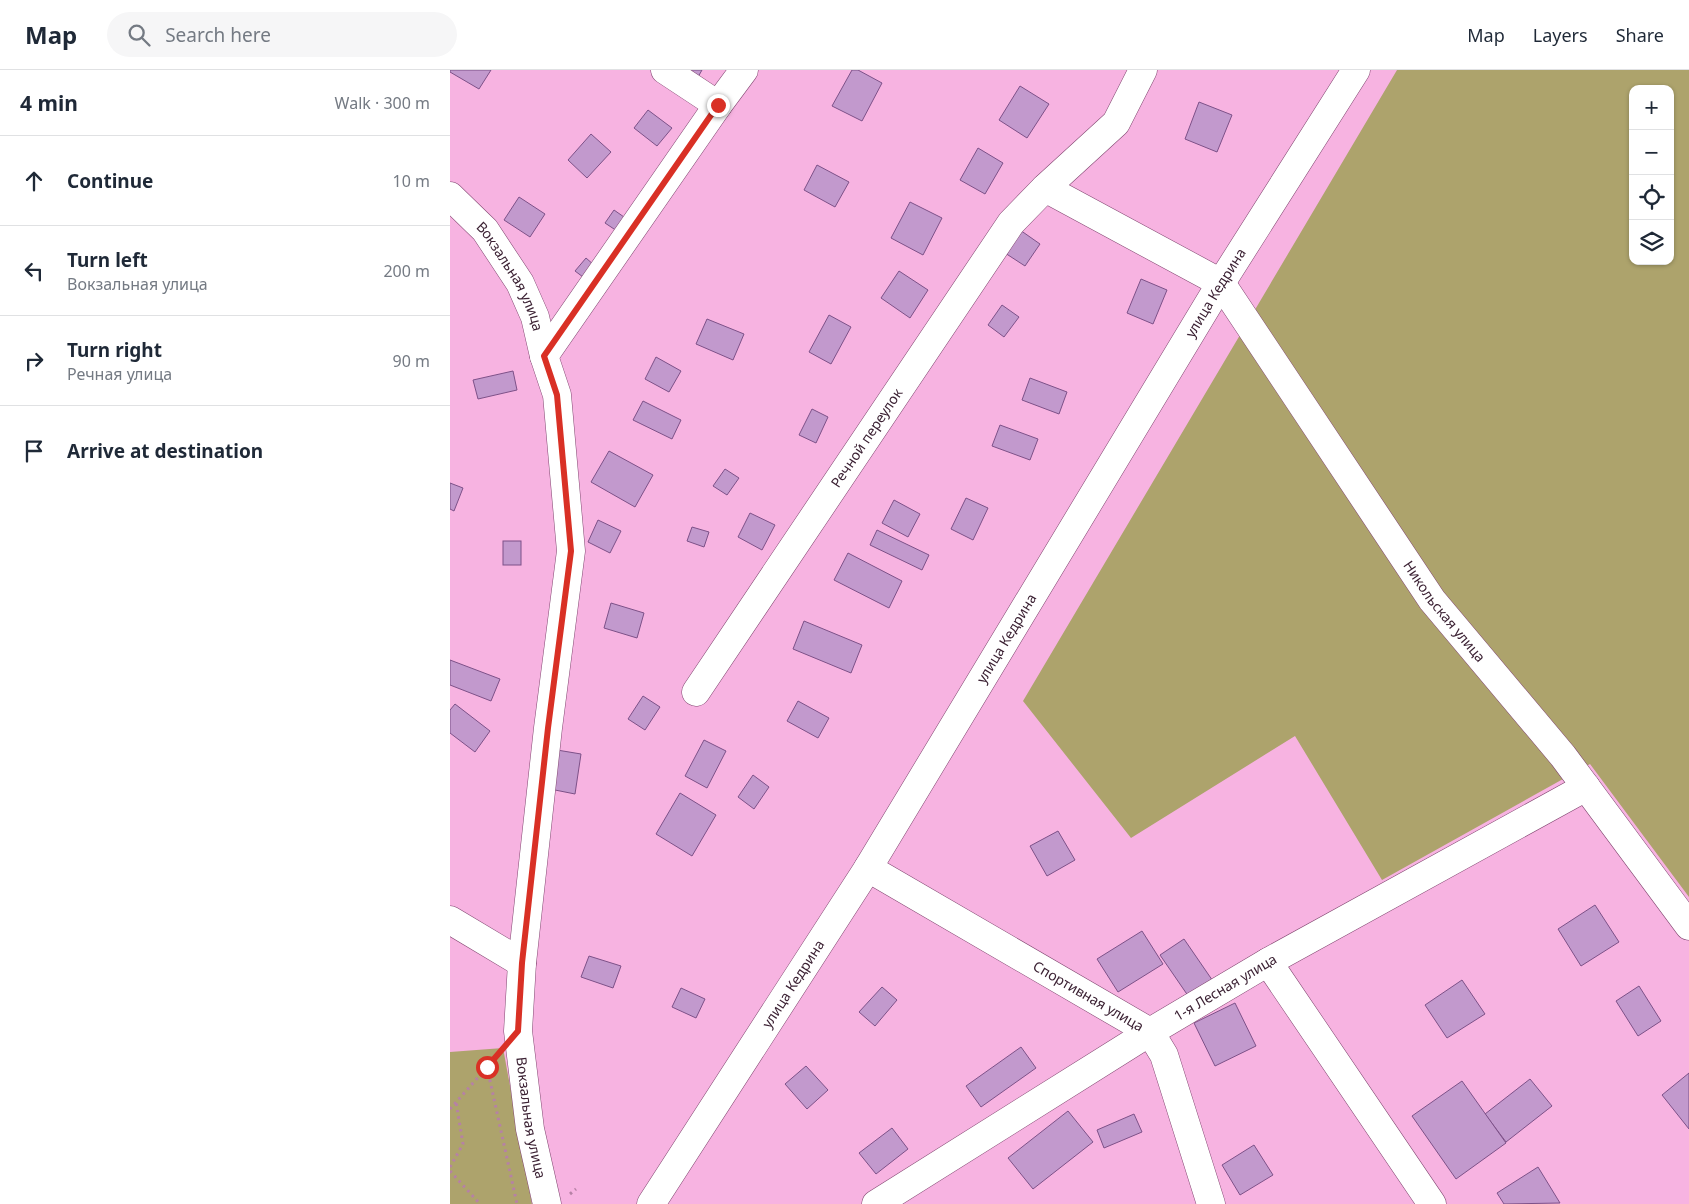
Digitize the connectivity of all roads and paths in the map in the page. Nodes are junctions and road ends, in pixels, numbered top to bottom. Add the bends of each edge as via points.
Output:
1 (665, 70) edge
2 (744, 70) edge
3 (1143, 70) edge
4 (1356, 70) edge
5 (718, 105) junction
6 (1045, 188) junction
7 (450, 196) edge
8 (1221, 282) junction
9 (544, 356) junction
10 (696, 692) dead end
11 (1586, 787) junction
12 (868, 868) junction
13 (450, 920) edge
14 (1689, 926) edge
15 (1268, 962) junction
16 (522, 963) junction
17 (518, 1031) junction
18 (1150, 1032) junction
19 (487, 1067) junction
20 (456, 1102) junction
21 (450, 1109) edge
22 (450, 1169) edge
23 (480, 1204) edge
24 (517, 1204) edge
25 (547, 1204) edge
26 (651, 1204) edge
27 (876, 1204) edge
28 (1211, 1204) edge
29 (1432, 1204) edge

1 - 5 street
2 - 5 street
3 - 6 street, Речной переулок via 1116,123
4 - 8 street, улица Кедрина
5 - 9 street
6 - 8 street
6 - 10 street, Речной переулок via 1011,223
7 - 9 street, Вокзальная улица via 485,230 520,283 535,317
8 - 11 street, Никольская улица via 1432,600 1564,756
8 - 12 street, улица Кедрина
9 - 16 street, Вокзальная улица via 557,395 571,551
11 - 14 street, Никольская улица
11 - 15 street, 1-я Лесная улица
12 - 18 street, Спортивная улица
12 - 26 street, улица Кедрина
13 - 16 street
15 - 18 street, 1-я Лесная улица
15 - 29 street
16 - 17 street, Вокзальная улица
17 - 19 path
17 - 25 street, Вокзальная улица via 530,1129
18 - 27 street, 1-я Лесная улица
18 - 28 street, Спортивная улица via 1164,1055
19 - 20 path
19 - 24 path
20 - 21 path
20 - 22 path via 463,1144
22 - 23 path

